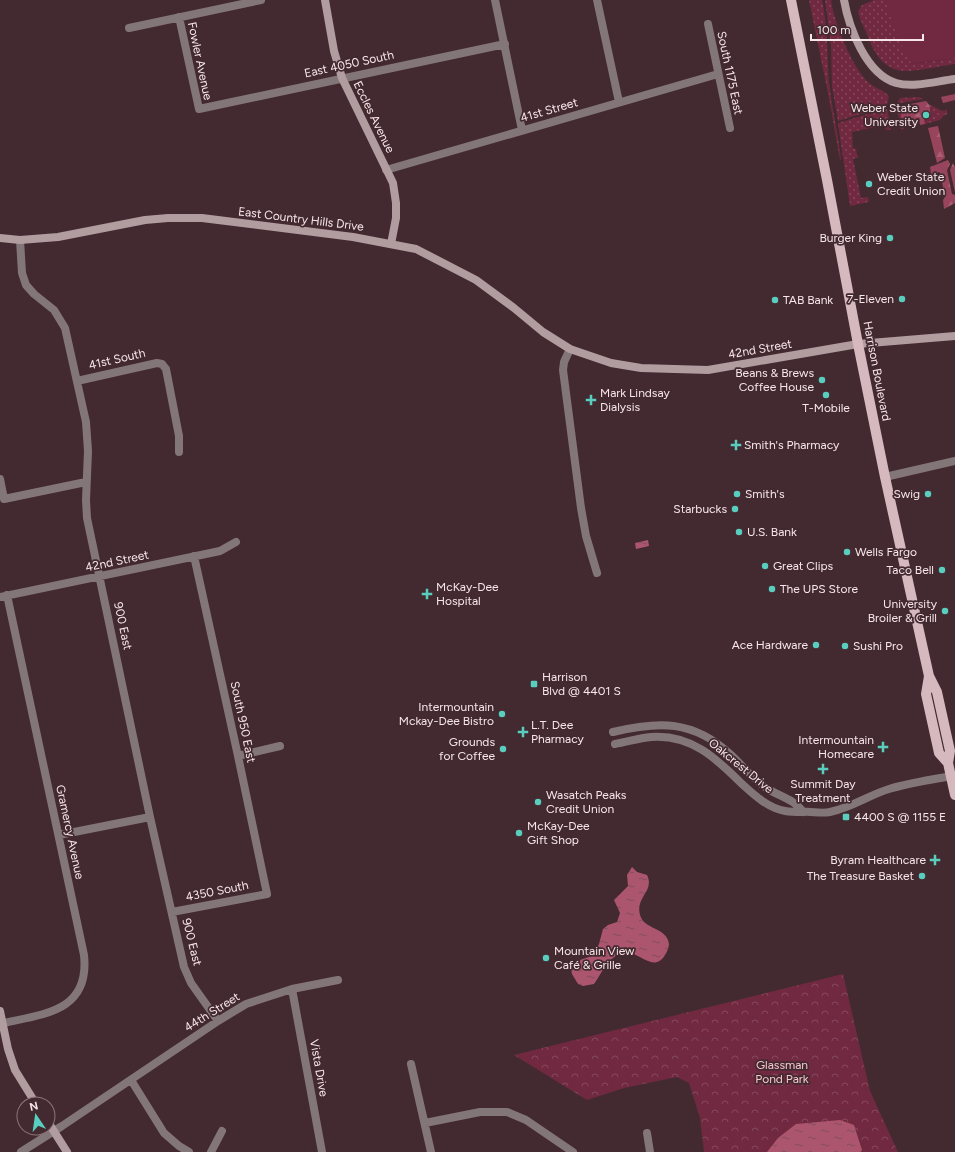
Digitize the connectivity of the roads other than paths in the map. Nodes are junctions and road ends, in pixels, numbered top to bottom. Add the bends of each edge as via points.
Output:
1 (261, 0) edge
2 (324, 0) edge
3 (495, 0) edge
4 (597, 0) edge
5 (791, 0) edge
6 (844, 0) edge
7 (179, 18) junction
8 (708, 24) dead end
9 (129, 28) dead end
10 (505, 44) junction
11 (718, 74) junction
12 (342, 78) junction
13 (955, 78) edge
14 (619, 102) junction
15 (198, 109) joint
16 (730, 128) dead end
17 (522, 130) junction
18 (386, 170) junction
19 (0, 238) edge
20 (20, 240) junction
21 (391, 244) junction
22 (955, 336) edge
23 (858, 344) junction
24 (570, 349) junction
25 (77, 381) junction
26 (179, 452) dead end
27 (955, 461) edge
28 (885, 477) junction
29 (0, 479) edge
30 (86, 482) junction
31 (236, 542) dead end
32 (194, 556) junction
33 (597, 573) dead end
34 (100, 576) junction
35 (4, 596) edge
36 (613, 732) dead end
37 (615, 744) dead end
38 (280, 746) dead end
39 (238, 756) junction
40 (951, 776) junction
41 (955, 796) edge
42 (803, 812) junction
43 (150, 817) junction
44 (59, 835) junction
45 (267, 894) joint
46 (172, 912) junction
47 (338, 980) dead end
48 (292, 989) junction
49 (0, 1011) edge
50 (218, 1021) junction
51 (3, 1023) junction
52 (411, 1064) dead end
53 (131, 1080) junction
54 (31, 1096) edge
55 (424, 1123) junction
56 (56, 1130) edge
57 (222, 1131) dead end
58 (647, 1132) dead end
59 (56, 1134) edge
60 (46, 1136) edge
61 (21, 1152) edge
62 (67, 1152) edge
63 (188, 1152) edge
64 (211, 1152) edge
65 (322, 1152) edge
66 (431, 1152) edge
67 (573, 1152) edge
68 (650, 1152) edge

1 - 7 street
2 - 12 main road, Eccles Avenue
3 - 10 street
4 - 14 street
5 - 23 main road, Harrison Boulevard
6 - 13 main road via 849,23 865,56 879,74 897,83 920,84
7 - 9 street
7 - 15 street, Fowler Avenue
8 - 11 street, South 1175 East
10 - 12 street, East 4050 South
10 - 17 street
11 - 14 street, 41st Street
11 - 16 street, South 1175 East
12 - 15 street, East 4050 South
12 - 18 main road, Eccles Avenue
14 - 17 street, 41st Street
17 - 18 street, 41st Street
18 - 21 main road, Eccles Avenue via 393,183 396,204 395,229
19 - 20 main road, East Country Hills Drive
20 - 21 main road, East Country Hills Drive via 58,237 145,220 202,218
20 - 25 street, 900 East via 22,273 26,285 54,310 65,328
21 - 24 main road, East Country Hills Drive via 416,249 476,280 543,332
22 - 23 main road, 42nd Street
23 - 24 main road, 42nd Street via 708,370 641,368 612,363
23 - 28 main road, Harrison Boulevard
24 - 33 street via 563,370 581,508
25 - 26 street, 41st South via 162,364 166,369 179,436
25 - 30 street, 900 East via 86,422
27 - 28 street
28 - 40 main road, Harrison Boulevard via 929,676 926,694 939,753 948,763
29 - 30 street via 4,499
30 - 34 street, 900 East via 87,518
31 - 32 street, 42nd Street via 220,551
32 - 34 street, 42nd Street
32 - 39 street, South 950 East
34 - 35 street, 42nd Street
34 - 43 street, 900 East
35 - 44 street, Gramercy Avenue
36 - 42 street, Oakcrest Drive via 659,724 697,732 724,748 765,787 797,804
37 - 42 street, Oakcrest Drive via 652,737 684,741 715,758 749,790 770,805 785,811
38 - 39 street
39 - 45 street, South 950 East
40 - 41 main road, Harrison Boulevard
40 - 42 street, Oakcrest Drive via 890,789 838,810 823,813
43 - 44 street
43 - 46 street, 900 East
44 - 51 street, Gramercy Avenue via 84,955 84,977 80,988 66,1004 43,1014
45 - 46 street, 4350 South
46 - 50 street, 900 East via 184,967 191,983
47 - 48 street, 44th Street
48 - 50 street, 44th Street via 246,1004
48 - 65 street, Vista Drive
49 - 51 main road
50 - 53 street, 44th Street
51 - 54 main road via 15,1070
52 - 55 street
53 - 56 street, 44th Street
53 - 63 street via 164,1132
55 - 66 street
55 - 67 street via 480,1112 507,1112 526,1120
57 - 64 street
58 - 68 street
59 - 62 main road
60 - 61 street, 44th Street

